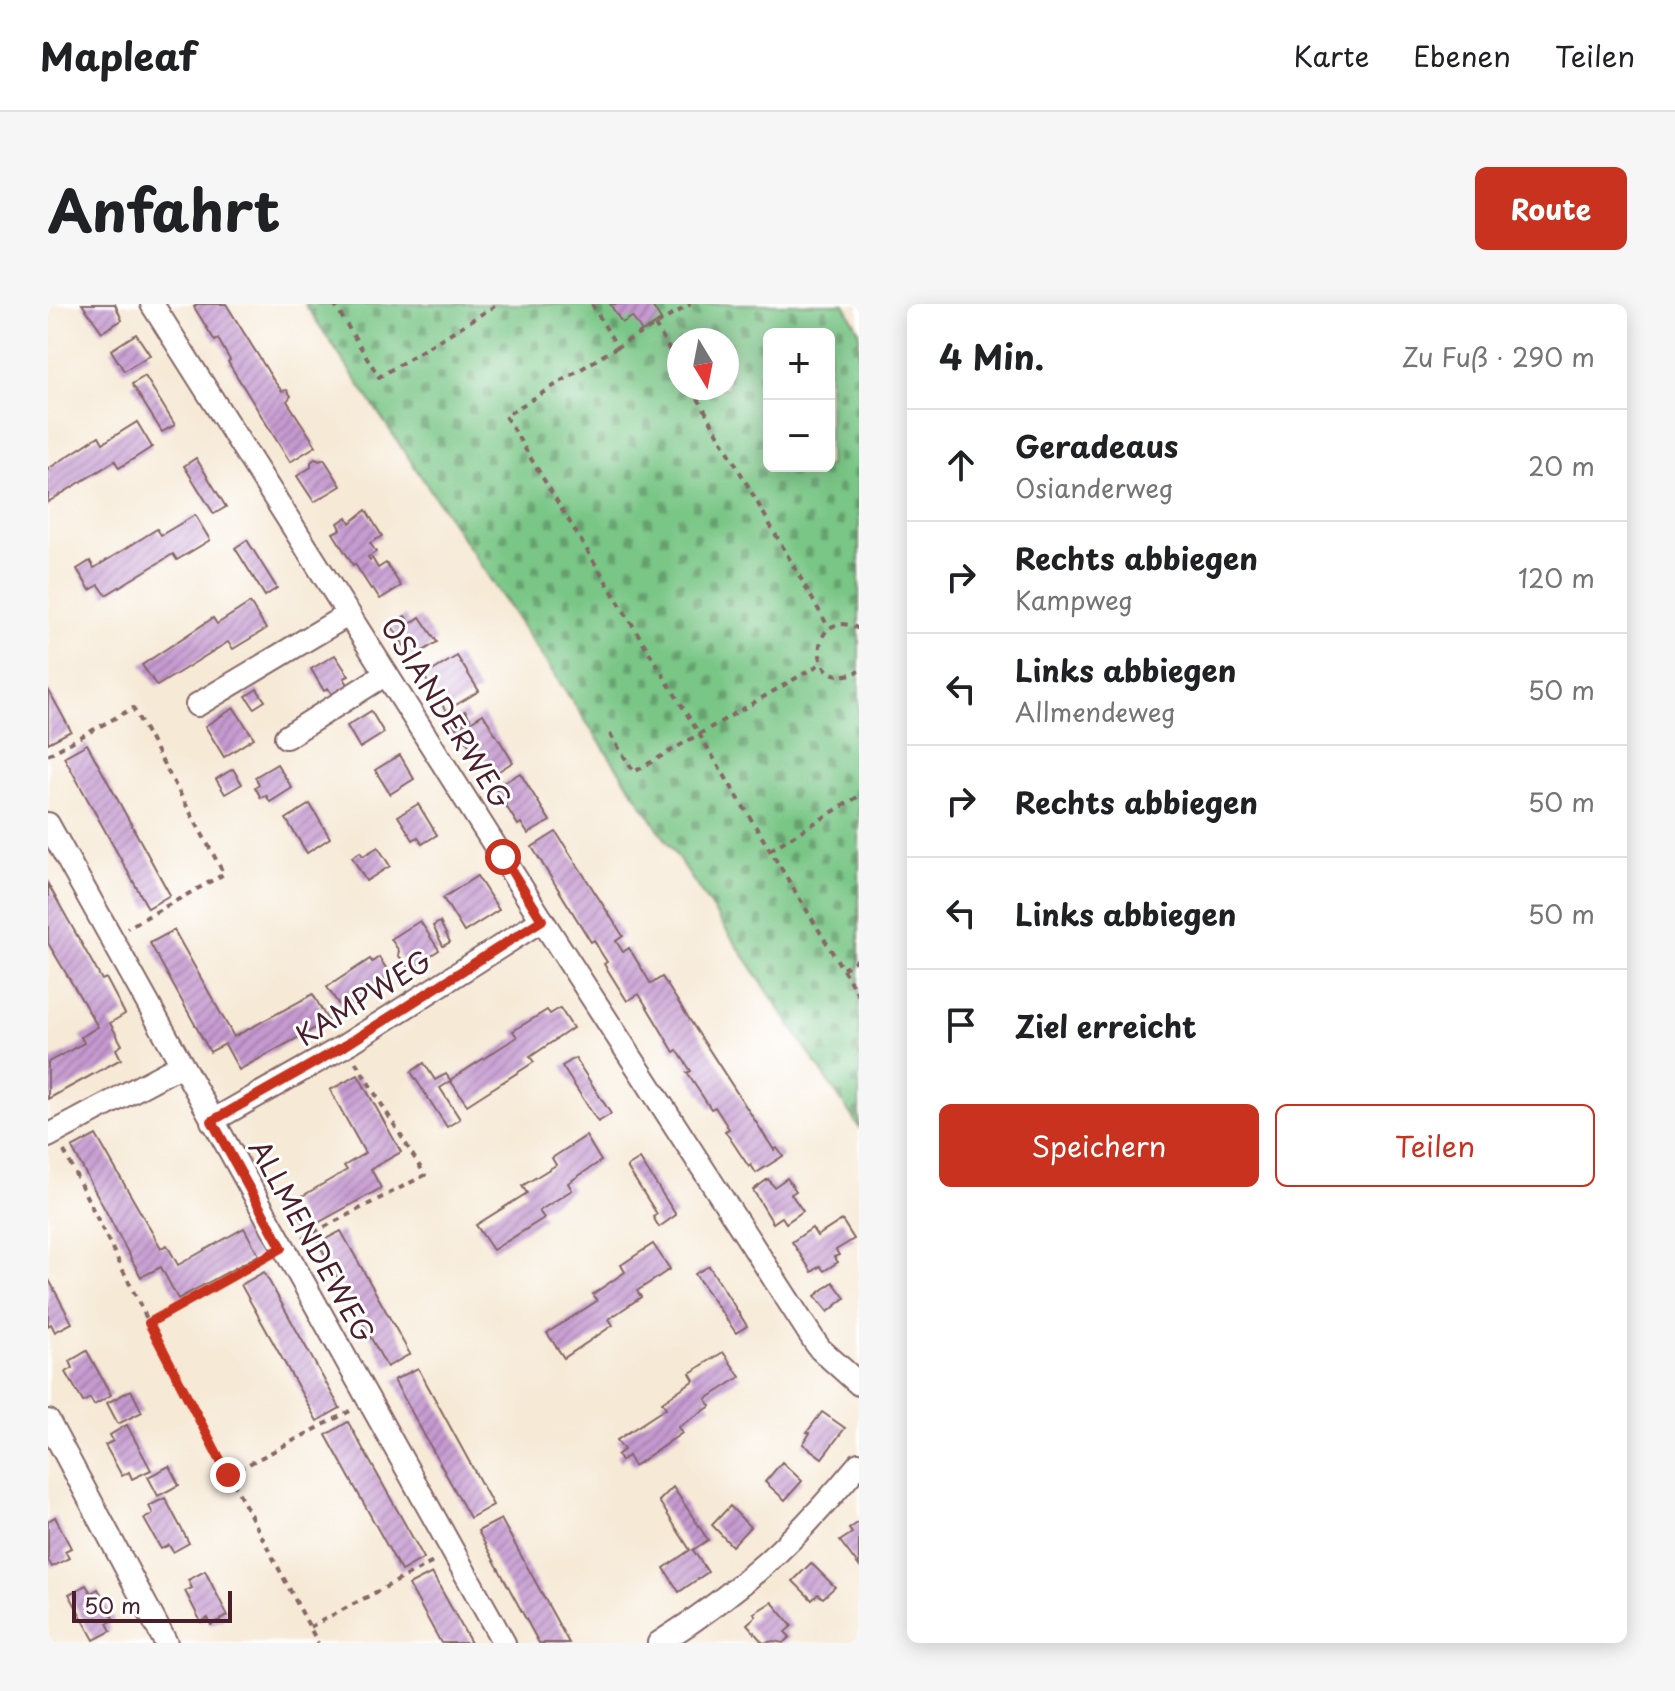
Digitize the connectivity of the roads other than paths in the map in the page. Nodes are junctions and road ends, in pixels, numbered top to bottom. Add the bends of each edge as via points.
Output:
1 (152, 304) edge
2 (349, 614) junction
3 (386, 674) junction
4 (197, 705) dead end
5 (286, 737) dead end
6 (48, 824) edge
7 (542, 920) junction
8 (181, 1065) junction
9 (212, 1121) junction
10 (51, 1134) edge
11 (859, 1384) edge
12 (48, 1421) edge
13 (859, 1464) edge
14 (166, 1643) edge
15 (504, 1643) edge
16 (659, 1643) edge

1 - 2 street, OSIANDERWEG
2 - 3 street, OSIANDERWEG
2 - 4 street
3 - 5 street
3 - 7 street, OSIANDERWEG
6 - 8 street, ALLMENDEWEG
7 - 9 street, KAMPWEG via 346,1045
7 - 11 street, OSIANDERWEG via 820,1349
8 - 9 street, ALLMENDEWEG
8 - 10 street
9 - 15 street, ALLMENDEWEG
12 - 14 street
13 - 16 street via 760,1571

